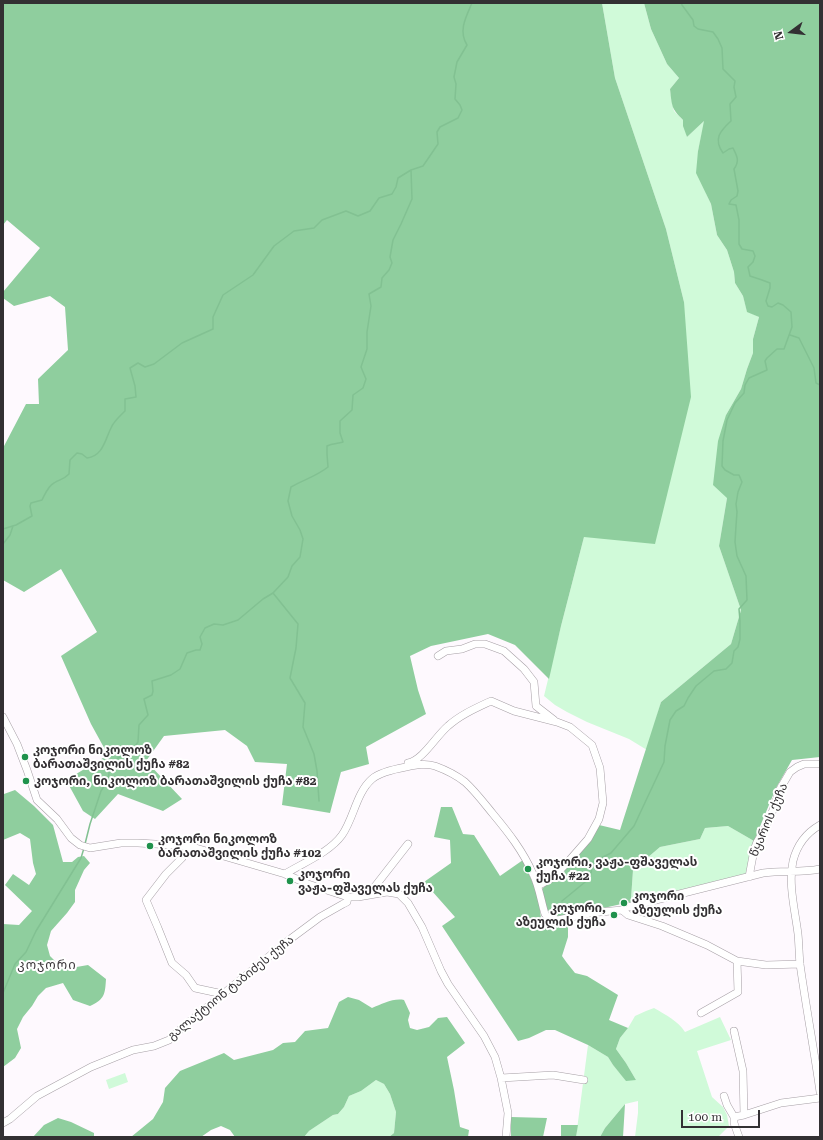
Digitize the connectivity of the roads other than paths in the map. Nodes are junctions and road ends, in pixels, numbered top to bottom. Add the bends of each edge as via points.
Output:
1 (438, 656) dead end
2 (3, 717) edge
3 (557, 722) junction
4 (820, 764) edge
5 (394, 769) junction
6 (820, 825) edge
7 (408, 844) dead end
8 (189, 846) junction
9 (820, 869) edge
10 (792, 871) junction
11 (285, 874) junction
12 (749, 877) junction
13 (538, 886) junction
14 (369, 894) junction
15 (348, 897) junction
16 (622, 910) junction
17 (737, 961) junction
18 (800, 964) junction
19 (223, 994) junction
20 (701, 1013) dead end
21 (734, 1031) dead end
22 (818, 1070) edge
23 (502, 1078) junction
24 (584, 1080) dead end
25 (820, 1092) edge
26 (724, 1096) dead end
27 (820, 1098) edge
28 (744, 1115) junction
29 (734, 1116) junction
30 (3, 1123) edge
31 (506, 1137) edge
32 (740, 1137) edge

1 - 3 street via 446,651 476,644 485,644 504,651 534,682 536,706
2 - 8 street via 17,744 37,800 80,845 90,848 121,843
3 - 5 street via 514,711 491,701 448,726 418,759
3 - 13 street via 570,727 592,745 600,768 603,803 599,819 588,839 552,878
4 - 12 street, წყაროს ქუჩა via 804,764 790,772 755,846
5 - 11 street via 372,779 361,795 342,835 329,848
5 - 13 street via 423,764 435,766 465,782 515,842 534,874
6 - 10 street via 801,841 796,850
7 - 14 street
8 - 11 street
8 - 19 street via 146,900 172,963 186,975 195,988
9 - 10 street
10 - 12 street via 770,872
10 - 18 street
11 - 15 street
12 - 16 street
13 - 16 street via 545,914 552,920
14 - 15 street
14 - 23 street via 399,894 408,903 448,984 484,1036
15 - 19 street, გალაქტიონ ტაბიძეს ქუჩა via 347,902 320,917
16 - 17 street via 628,915 707,945
17 - 18 street via 766,965
17 - 20 street via 738,992
18 - 22 street
19 - 30 street, გალაქტიონ ტაბიძეს ქუჩა via 169,1040 133,1050 91,1067 37,1096
21 - 28 street via 743,1071
22 - 25 street
23 - 24 street via 554,1075
23 - 31 street via 508,1113
26 - 29 street
27 - 28 street via 781,1103
28 - 29 street
29 - 32 street

